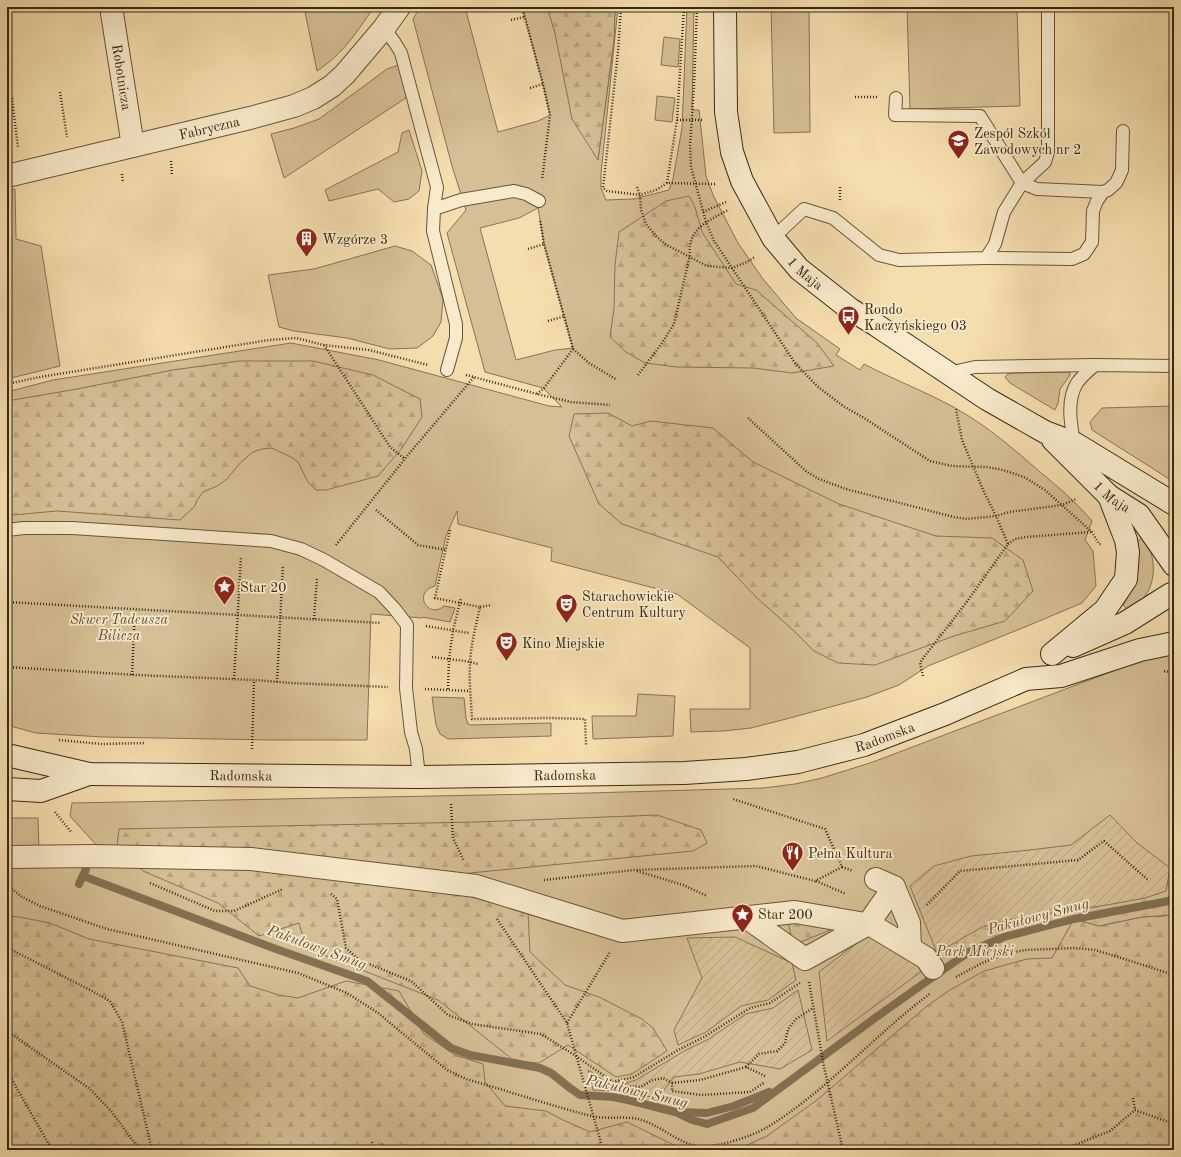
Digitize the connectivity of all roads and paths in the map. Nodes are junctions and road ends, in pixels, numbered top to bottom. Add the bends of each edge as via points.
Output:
1 (112, 7) edge
2 (399, 7) edge
3 (621, 7) edge
4 (684, 7) edge
5 (725, 7) edge
6 (1048, 7) edge
7 (524, 17) dead end
8 (511, 20) dead end
9 (384, 28) junction
10 (543, 84) dead end
11 (530, 88) dead end
12 (60, 92) dead end
13 (12, 98) dead end
14 (896, 98) dead end
15 (676, 120) junction
16 (703, 120) dead end
17 (1123, 131) dead end
18 (133, 146) junction
19 (70, 161) junction
20 (14, 175) edge
21 (668, 183) junction
22 (1022, 183) junction
23 (716, 184) dead end
24 (840, 185) dead end
25 (637, 187) dead end
26 (1103, 192) junction
27 (640, 195) junction
28 (539, 201) dead end
29 (840, 202) dead end
30 (724, 203) dead end
31 (434, 209) junction
32 (728, 210) dead end
33 (703, 212) dead end
34 (773, 238) junction
35 (544, 244) dead end
36 (528, 249) dead end
37 (690, 255) junction
38 (755, 257) dead end
39 (986, 258) junction
40 (565, 316) dead end
41 (548, 321) dead end
42 (323, 345) junction
43 (573, 349) dead end
44 (1095, 365) junction
45 (1174, 366) edge
46 (447, 370) junction
47 (948, 373) junction
48 (638, 375) dead end
49 (474, 377) junction
50 (617, 380) dead end
51 (7, 384) edge
52 (544, 388) dead end
53 (537, 394) junction
54 (610, 405) dead end
55 (956, 406) dead end
56 (748, 418) dead end
57 (1045, 432) junction
58 (1074, 443) junction
59 (405, 459) junction
60 (1109, 496) junction
61 (1080, 497) dead end
62 (1174, 504) edge
63 (376, 510) dead end
64 (996, 516) junction
65 (7, 530) edge
66 (450, 530) dead end
67 (1098, 532) dead end
68 (242, 539) junction
69 (284, 544) junction
70 (1008, 544) junction
71 (334, 548) dead end
72 (446, 550) junction
73 (1174, 565) edge
74 (1174, 570) edge
75 (461, 598) dead end
76 (1173, 600) edge
77 (7, 602) edge
78 (460, 603) junction
79 (492, 605) dead end
80 (480, 607) junction
81 (135, 609) junction
82 (238, 614) junction
83 (281, 617) junction
84 (370, 622) dead end
85 (436, 627) dead end
86 (453, 630) junction
87 (469, 633) dead end
88 (1174, 642) edge
89 (1052, 654) junction
90 (432, 657) dead end
91 (449, 659) junction
92 (470, 662) junction
93 (479, 664) dead end
94 (7, 667) edge
95 (132, 675) junction
96 (923, 676) dead end
97 (234, 679) junction
98 (254, 680) junction
99 (1026, 680) junction
100 (278, 682) junction
101 (365, 686) dead end
102 (430, 689) dead end
103 (448, 689) junction
104 (470, 691) junction
105 (53, 739) dead end
106 (145, 743) dead end
107 (586, 745) dead end
108 (252, 750) dead end
109 (7, 756) edge
110 (89, 774) junction
111 (420, 777) junction
112 (7, 790) edge
113 (733, 799) dead end
114 (452, 804) dead end
115 (7, 857) edge
116 (634, 870) junction
117 (542, 880) dead end
118 (1148, 880) dead end
119 (815, 881) junction
120 (149, 882) dead end
121 (7, 885) edge
122 (476, 886) junction
123 (284, 888) dead end
124 (329, 892) dead end
125 (850, 896) dead end
126 (709, 897) dead end
127 (746, 917) junction
128 (496, 919) dead end
129 (868, 924) junction
130 (909, 924) junction
131 (622, 931) junction
132 (7, 946) edge
133 (910, 948) junction
134 (807, 968) junction
135 (1174, 974) edge
136 (935, 979) joint
137 (952, 979) dead end
138 (813, 1008) junction
139 (566, 1023) junction
140 (7, 1031) edge
141 (576, 1056) junction
142 (746, 1067) junction
143 (7, 1071) edge
144 (765, 1076) dead end
145 (619, 1080) junction
146 (765, 1082) dead end
147 (827, 1082) junction
148 (672, 1083) junction
149 (1133, 1098) dead end
150 (1135, 1110) junction
151 (592, 1116) junction
152 (1174, 1124) edge
153 (372, 1142) dead end
154 (383, 1144) dead end
155 (52, 1150) edge
156 (140, 1150) edge
157 (152, 1150) edge
158 (375, 1150) edge
159 (603, 1150) edge
160 (843, 1150) edge
161 (1062, 1150) edge

1 - 18 street, Robotnicza
2 - 9 street, Fabryczna
3 - 27 path via 603,188 607,191
4 - 15 path
5 - 34 street, 1 Maja via 726,112 732,152 742,181
6 - 22 lane via 1048,152 1045,162
7 - 8 path
9 - 18 street, Fabryczna via 332,86 313,98 250,118
9 - 31 lane via 401,53 437,187
10 - 11 path
12 - 19 path
13 - 20 path
14 - 22 lane via 895,114 980,116
15 - 16 path
15 - 21 path
17 - 26 lane via 1122,170 1116,183
18 - 19 street, Fabryczna
19 - 20 street, Fabryczna
21 - 23 path
21 - 27 path
22 - 26 lane via 1037,189
22 - 39 lane via 1004,212 995,244
24 - 29 path
25 - 27 path
26 - 39 lane via 1093,211 1092,242 1084,254 1072,259
27 - 37 path via 641,210 646,224 665,244
28 - 31 lane via 514,191 461,200
30 - 33 path
31 - 46 lane via 434,231 456,324 456,338
32 - 37 path via 698,229 692,238
34 - 39 lane via 804,209 833,218 880,255 899,260
34 - 47 street, 1 Maja via 799,269 850,309
35 - 36 path
37 - 38 path via 707,266 721,268 732,268
37 - 48 path via 674,324
40 - 41 path
42 - 46 path via 369,350
42 - 51 path via 296,338 269,340
42 - 59 path via 390,446
43 - 50 path via 589,363
44 - 45 lane
44 - 47 lane via 975,367
44 - 58 lane via 1077,384 1071,401
46 - 49 path
47 - 57 street, 1 Maja
49 - 53 path
49 - 59 path
52 - 53 path
53 - 54 path via 571,402
55 - 64 path via 962,440
56 - 64 path via 807,472 833,485 967,520
57 - 58 street, 1 Maja
57 - 60 street, 1 Maja
58 - 62 street, 1 Maja
59 - 71 path
60 - 73 street, 1 Maja via 1139,516
60 - 89 street via 1128,552 1126,579 1105,610
61 - 64 path via 1062,505
63 - 72 path via 418,545
64 - 70 path
65 - 68 lane via 72,528
66 - 72 path
67 - 70 path via 1026,537
68 - 69 lane via 271,540
68 - 82 path
69 - 83 path
69 - 111 lane via 324,560 378,592 407,624 406,688 410,732 416,749
70 - 96 path via 920,663
72 - 78 path via 435,598
74 - 76 street via 1171,580
75 - 78 path
76 - 89 street, Radomska via 1120,626
77 - 81 path
78 - 80 path
78 - 86 path
79 - 80 path
80 - 92 path
81 - 82 path
81 - 95 path
82 - 83 path
82 - 97 path
83 - 84 path
83 - 100 path
85 - 86 path
86 - 87 path
86 - 91 path
88 - 99 street, Radomska via 1140,650 1061,676
89 - 99 street, Radomska
90 - 91 path
91 - 92 path
91 - 103 path
92 - 93 path
92 - 104 path
94 - 95 path
95 - 97 path
97 - 98 path
98 - 100 path
98 - 108 path
99 - 111 street, Radomska via 864,745 798,762 684,773
100 - 101 path
102 - 103 path
103 - 104 path
104 - 107 path via 472,719 585,719
105 - 106 path via 102,744
109 - 110 street, Radomska
110 - 111 street, Radomska
110 - 112 street, Radomska via 41,791
113 - 119 path via 825,829 842,868
114 - 122 path via 453,838
115 - 122 street via 251,859
116 - 117 path
116 - 119 path via 756,866
116 - 126 path
118 - 130 path via 1104,841 1078,860 960,871
119 - 125 path
120 - 123 path via 215,910 234,912
121 - 151 path via 40,906 107,929 298,973 347,993 378,1013 447,1070 466,1079
122 - 131 street
124 - 141 path via 337,899 346,948 359,960 411,981 448,1015 472,1024 541,1034
127 - 129 street via 795,912
127 - 131 street
127 - 134 street
128 - 139 path
129 - 130 street via 885,883
129 - 133 street
129 - 134 street
130 - 133 street
131 - 139 path
132 - 157 path via 10,950 110,1001 122,1022
133 - 136 street via 926,958
134 - 138 path
134 - 145 path via 770,1003 750,1008 634,1077
135 - 137 path via 1094,950 1075,948 1026,950 1005,954
136 - 147 path via 901,1016
138 - 142 path via 796,1019 788,1029 785,1043 777,1051 759,1054
138 - 147 path
139 - 141 path
140 - 156 path via 90,1089 111,1111
141 - 145 path via 613,1082
141 - 151 path
142 - 144 path
142 - 148 path via 700,1080
143 - 155 path
145 - 148 path via 628,1086 640,1087 662,1078
146 - 148 path via 750,1092 701,1095 672,1091
147 - 151 path via 764,1129 725,1144 696,1146 640,1120
147 - 160 path
149 - 150 path
150 - 152 path
150 - 161 path via 1110,1131
151 - 159 path
153 - 158 path
154 - 158 path

